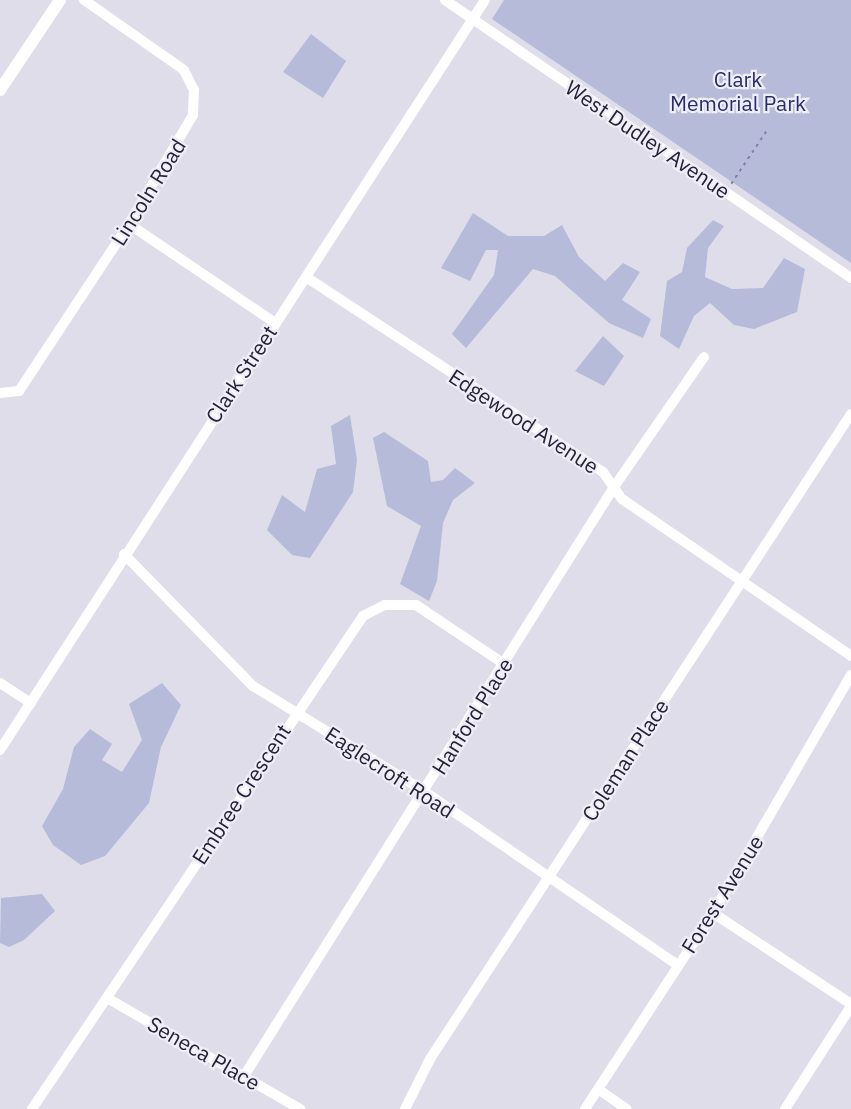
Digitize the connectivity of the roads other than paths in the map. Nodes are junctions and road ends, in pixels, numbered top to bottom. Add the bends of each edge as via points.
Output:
1 (60, 0) edge
2 (84, 0) edge
3 (445, 0) edge
4 (485, 0) edge
5 (473, 19) junction
6 (0, 90) edge
7 (129, 224) junction
8 (306, 277) junction
9 (851, 278) edge
10 (275, 322) junction
11 (704, 357) dead end
12 (0, 393) edge
13 (851, 414) edge
14 (614, 487) junction
15 (124, 554) junction
16 (740, 580) junction
17 (851, 656) edge
18 (504, 664) junction
19 (851, 675) edge
20 (0, 683) edge
21 (31, 703) junction
22 (295, 711) junction
23 (0, 750) edge
24 (425, 792) junction
25 (549, 877) junction
26 (713, 913) junction
27 (678, 965) junction
28 (107, 998) junction
29 (851, 1005) edge
30 (244, 1076) junction
31 (598, 1089) junction
32 (32, 1109) edge
33 (300, 1109) edge
34 (405, 1109) edge
35 (585, 1109) edge
36 (627, 1109) edge
37 (785, 1109) edge

1 - 6 street
2 - 7 street, Lincoln Road via 176,63 194,90 187,129
3 - 5 street, West Dudley Avenue
4 - 5 street, Clark Street
5 - 8 street, Clark Street
5 - 9 street, West Dudley Avenue
7 - 10 street
7 - 12 street, Lincoln Road via 19,391
8 - 10 street, Clark Street
8 - 14 street, Edgewood Avenue via 603,472
10 - 15 street, Clark Street
11 - 14 street, Hanford Place
13 - 16 street, Coleman Place
14 - 16 street, Edgewood Avenue via 622,499
14 - 18 street, Hanford Place
15 - 21 street, Clark Street
15 - 22 street, Eaglecroft Road via 240,674
16 - 17 street, Edgewood Avenue
16 - 25 street, Coleman Place
18 - 22 street, Embree Crescent via 427,609 385,605 354,625
18 - 24 street, Hanford Place
19 - 26 street, Forest Avenue
20 - 21 street
21 - 23 street, Clark Street
22 - 24 street, Eaglecroft Road
22 - 28 street, Embree Crescent
24 - 25 street, Eaglecroft Road
24 - 30 street, Hanford Place
25 - 27 street, Eaglecroft Road
25 - 34 street, Coleman Place via 430,1059
26 - 27 street, Forest Avenue
26 - 29 street
27 - 31 street, Forest Avenue
28 - 30 street, Seneca Place
28 - 32 street, Embree Crescent
29 - 37 street
30 - 33 street, Seneca Place
31 - 35 street, Forest Avenue
31 - 36 street

